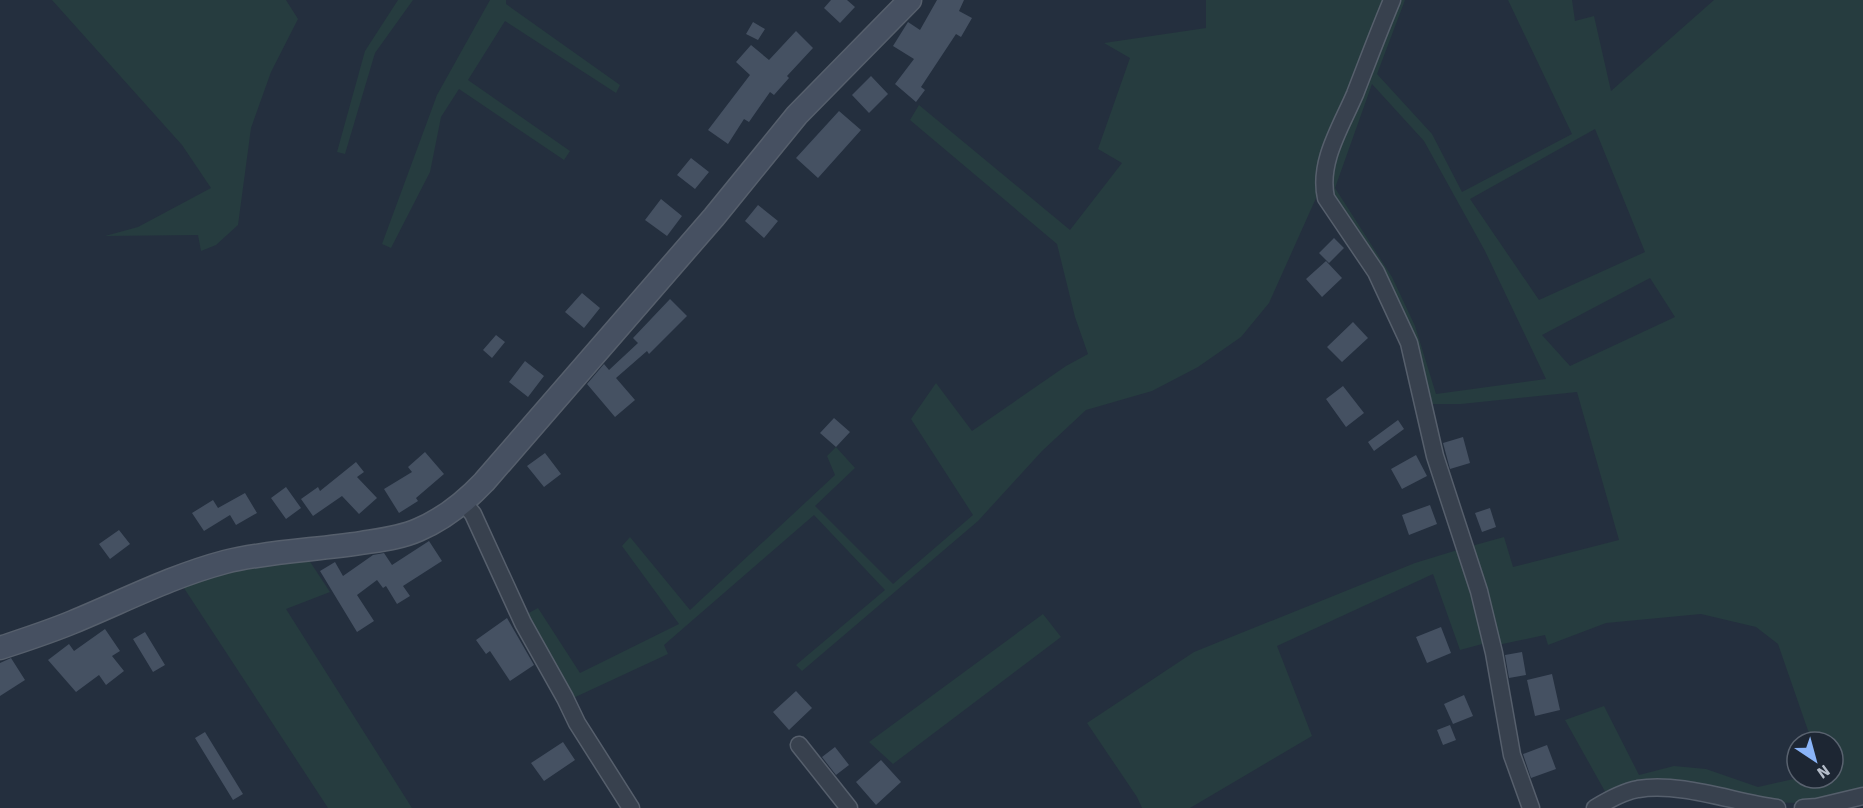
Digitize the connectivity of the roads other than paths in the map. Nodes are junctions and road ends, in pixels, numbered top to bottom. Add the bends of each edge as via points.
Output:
1 (910, 0) edge
2 (1392, 0) edge
3 (464, 503) junction
4 (0, 648) edge
5 (799, 745) dead end
6 (1863, 796) edge
7 (631, 808) edge
8 (849, 808) edge
9 (1531, 808) edge
10 (1595, 808) edge
11 (1777, 808) edge
12 (1803, 808) edge

1 - 3 street via 797,114 662,279
2 - 9 street via 1331,148 1323,186 1326,198 1376,272 1409,343 1436,456 1479,591 1512,755
3 - 4 street via 417,531 392,538 238,560 181,575
3 - 7 street via 577,723
5 - 8 street
6 - 12 street
10 - 11 street via 1637,789 1660,788

